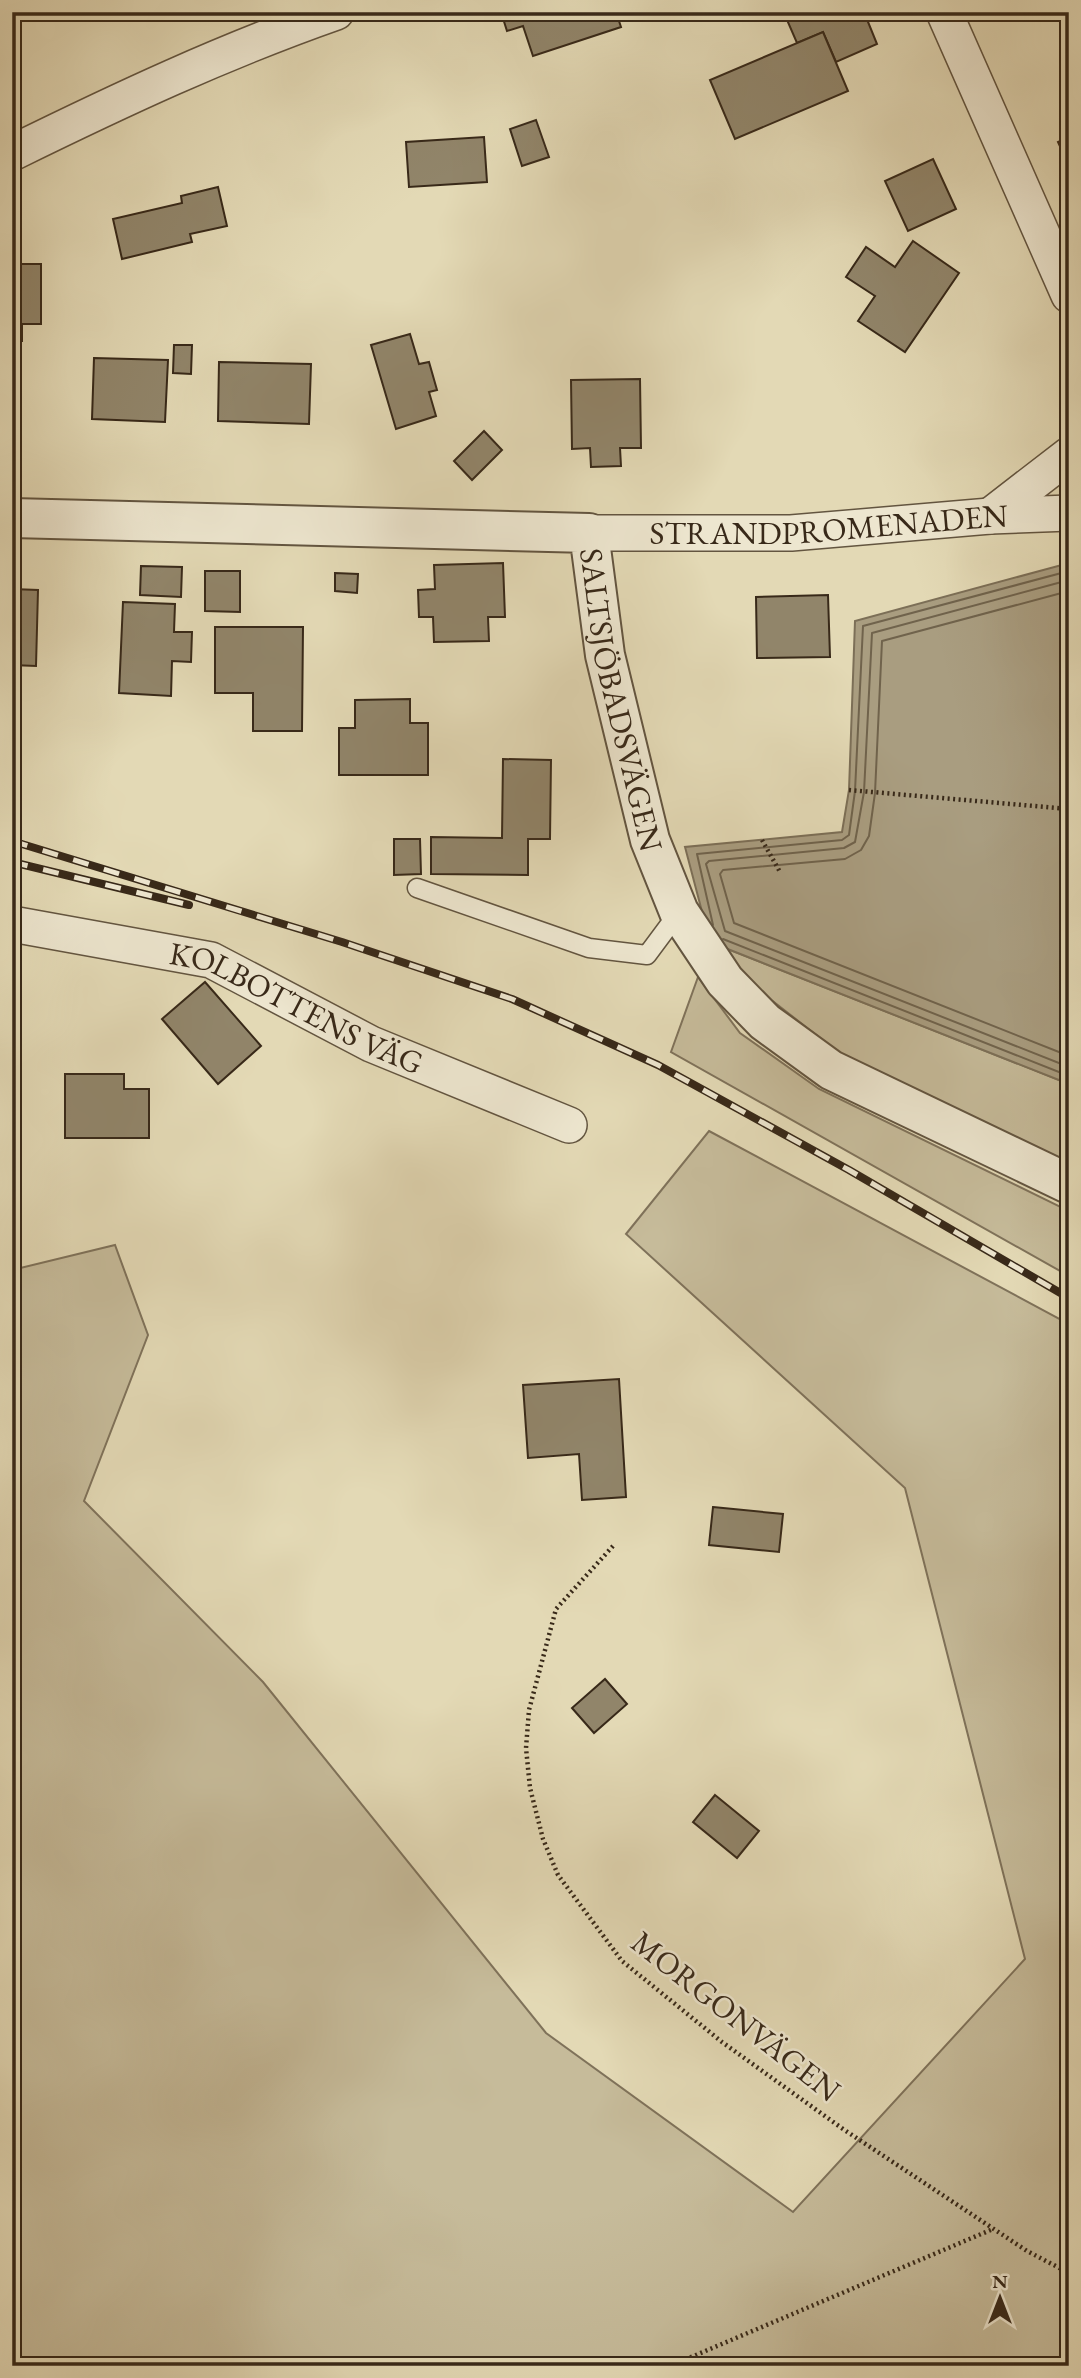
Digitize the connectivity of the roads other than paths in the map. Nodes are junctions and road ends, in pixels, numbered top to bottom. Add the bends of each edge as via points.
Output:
1 (336, 12) edge
2 (944, 12) edge
3 (12, 153) edge
4 (1069, 295) edge
5 (1069, 455) edge
6 (1069, 513) edge
7 (990, 516) junction
8 (12, 518) edge
9 (589, 533) junction
10 (416, 888) dead end
11 (679, 912) junction
12 (12, 925) edge
13 (569, 1125) dead end
14 (1069, 1184) edge

1 - 3 street via 169,76
2 - 4 street
5 - 7 street
6 - 7 street, STRANDPROMENADEN
7 - 9 street, STRANDPROMENADEN via 791,533
8 - 9 street, SALTSJÖBADSVÄGEN
9 - 11 street, SALTSJÖBADSVÄGEN via 601,631 617,705 650,840
10 - 11 lane via 589,948 647,955
11 - 14 street, SALTSJÖBADSVÄGEN via 725,981 765,1022 831,1069
12 - 13 street, KOLBOTTENS VÄG via 211,960 370,1044

